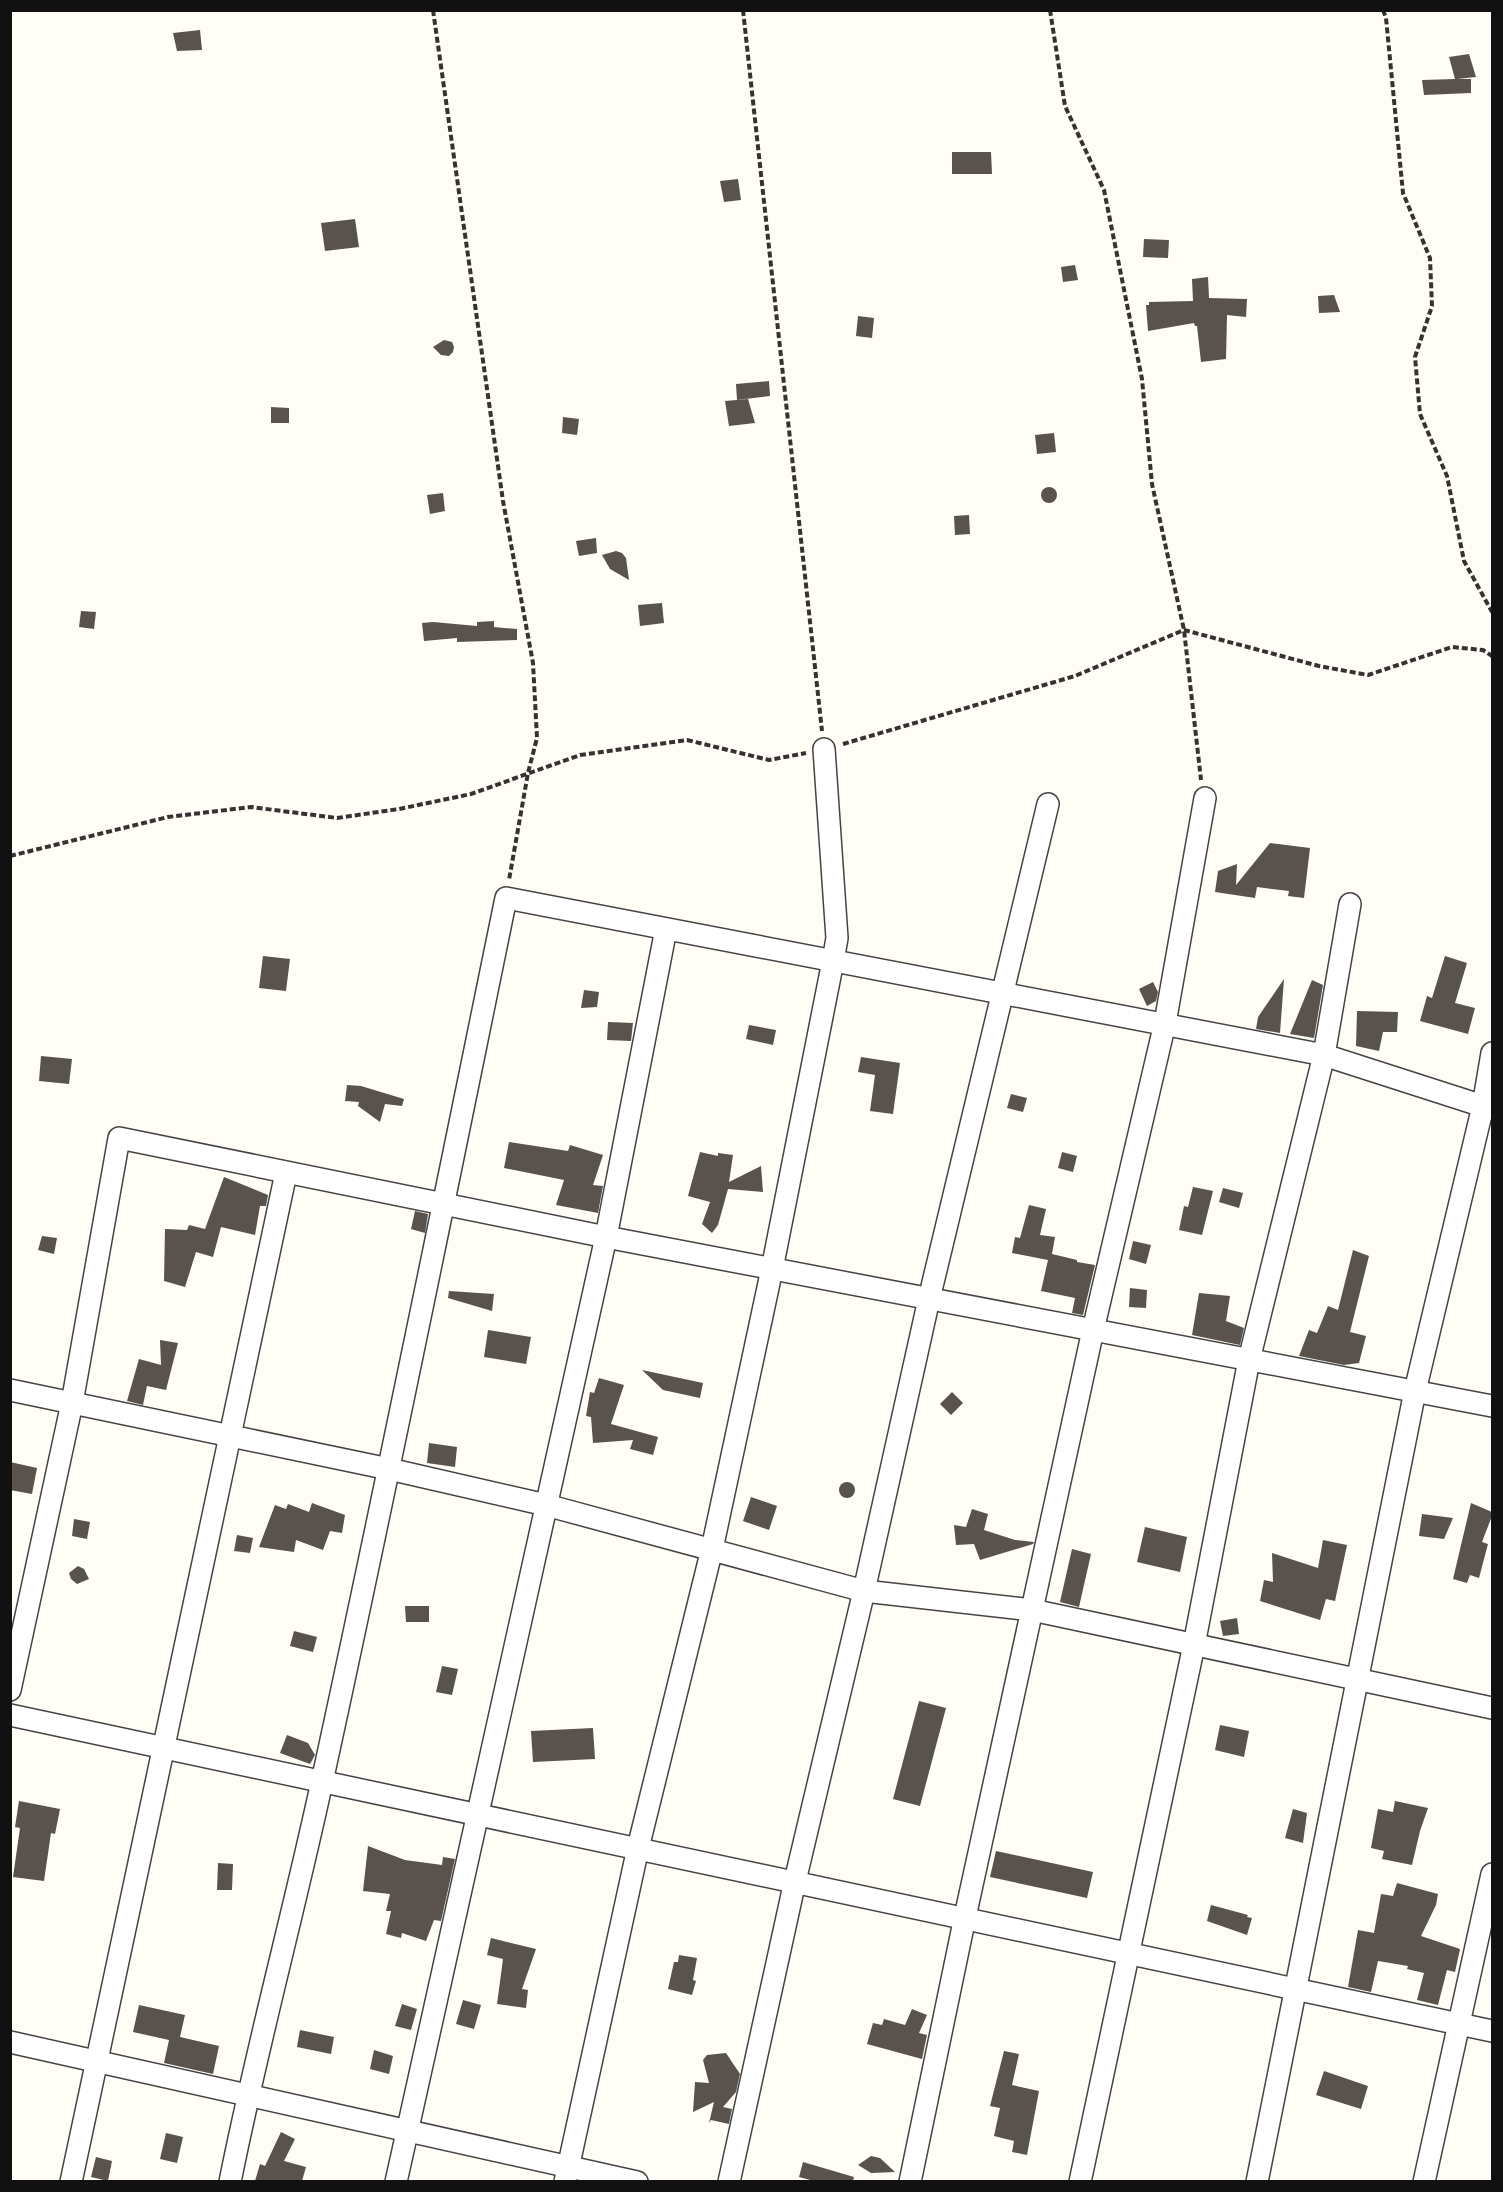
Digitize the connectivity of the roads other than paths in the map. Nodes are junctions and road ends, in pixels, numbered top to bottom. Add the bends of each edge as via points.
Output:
1 (824, 749) road end
2 (1205, 798) road end
3 (1048, 804) dead end
4 (1350, 903) dead end
5 (666, 929) junction
6 (833, 962) junction
7 (1003, 994) junction
8 (1165, 1023) junction
9 (1492, 1053) edge
10 (1324, 1055) junction
11 (1488, 1107) edge
12 (286, 1173) junction
13 (443, 1205) junction
14 (606, 1237) junction
15 (772, 1269) junction
16 (929, 1299) junction
17 (1093, 1330) junction
18 (1249, 1360) junction
19 (10, 1390) edge
20 (1414, 1391) junction
21 (72, 1402) junction
22 (1492, 1406) edge
23 (231, 1436) junction
24 (389, 1469) junction
25 (546, 1505) junction
26 (712, 1549) junction
27 (864, 1591) junction
28 (1032, 1610) junction
29 (1194, 1645) junction
30 (1358, 1679) junction
31 (10, 1690) edge
32 (1492, 1708) edge
33 (10, 1715) edge
34 (164, 1747) junction
35 (322, 1781) junction
36 (478, 1814) junction
37 (638, 1848) junction
38 (1492, 1874) edge
39 (795, 1881) junction
40 (965, 1917) junction
41 (1130, 1952) junction
42 (1295, 1988) junction
43 (1458, 2024) junction
44 (1492, 2031) edge
45 (10, 2042) edge
46 (96, 2061) junction
47 (247, 2095) junction
48 (405, 2130) junction
49 (567, 2174) edge
50 (71, 2181) edge
51 (230, 2181) edge
52 (396, 2181) edge
53 (637, 2181) edge
54 (729, 2181) edge
55 (910, 2181) edge
56 (1080, 2181) edge
57 (1257, 2181) edge
58 (1424, 2181) edge

1 - 6 street via 837,938
2 - 8 street
3 - 7 street
4 - 10 street
5 - 6 street
5 - 13 street via 506,898
5 - 14 street
6 - 7 street
6 - 15 street
7 - 8 street
7 - 16 street
8 - 10 street
8 - 17 street
9 - 11 street
10 - 11 street
10 - 18 street
11 - 20 street
12 - 13 street
12 - 21 street via 119,1138
12 - 23 street
13 - 14 street
13 - 24 street
14 - 15 street
14 - 25 street
15 - 16 street
15 - 26 street
16 - 17 street
16 - 27 street
17 - 18 street
17 - 28 street
18 - 20 street
18 - 29 street
19 - 21 street
20 - 22 street
20 - 30 street
21 - 23 street
21 - 31 street
23 - 24 street
23 - 34 street
24 - 25 street
24 - 35 street
25 - 26 street
25 - 36 street
26 - 27 street
26 - 37 street
27 - 28 street
27 - 39 street
28 - 29 street
28 - 40 street
29 - 30 street
29 - 41 street
30 - 32 street
30 - 42 street
33 - 34 street
34 - 35 street
34 - 46 street
35 - 36 street
35 - 47 street
36 - 37 street
36 - 48 street
37 - 39 street
37 - 49 street
38 - 43 street
39 - 40 street
39 - 54 street
40 - 41 street
40 - 55 street
41 - 42 street
41 - 56 street
42 - 43 street
42 - 57 street
43 - 44 street
43 - 58 street
45 - 46 street
46 - 47 street
46 - 50 street
47 - 48 street
47 - 51 street
48 - 49 street
48 - 52 street
49 - 53 street

